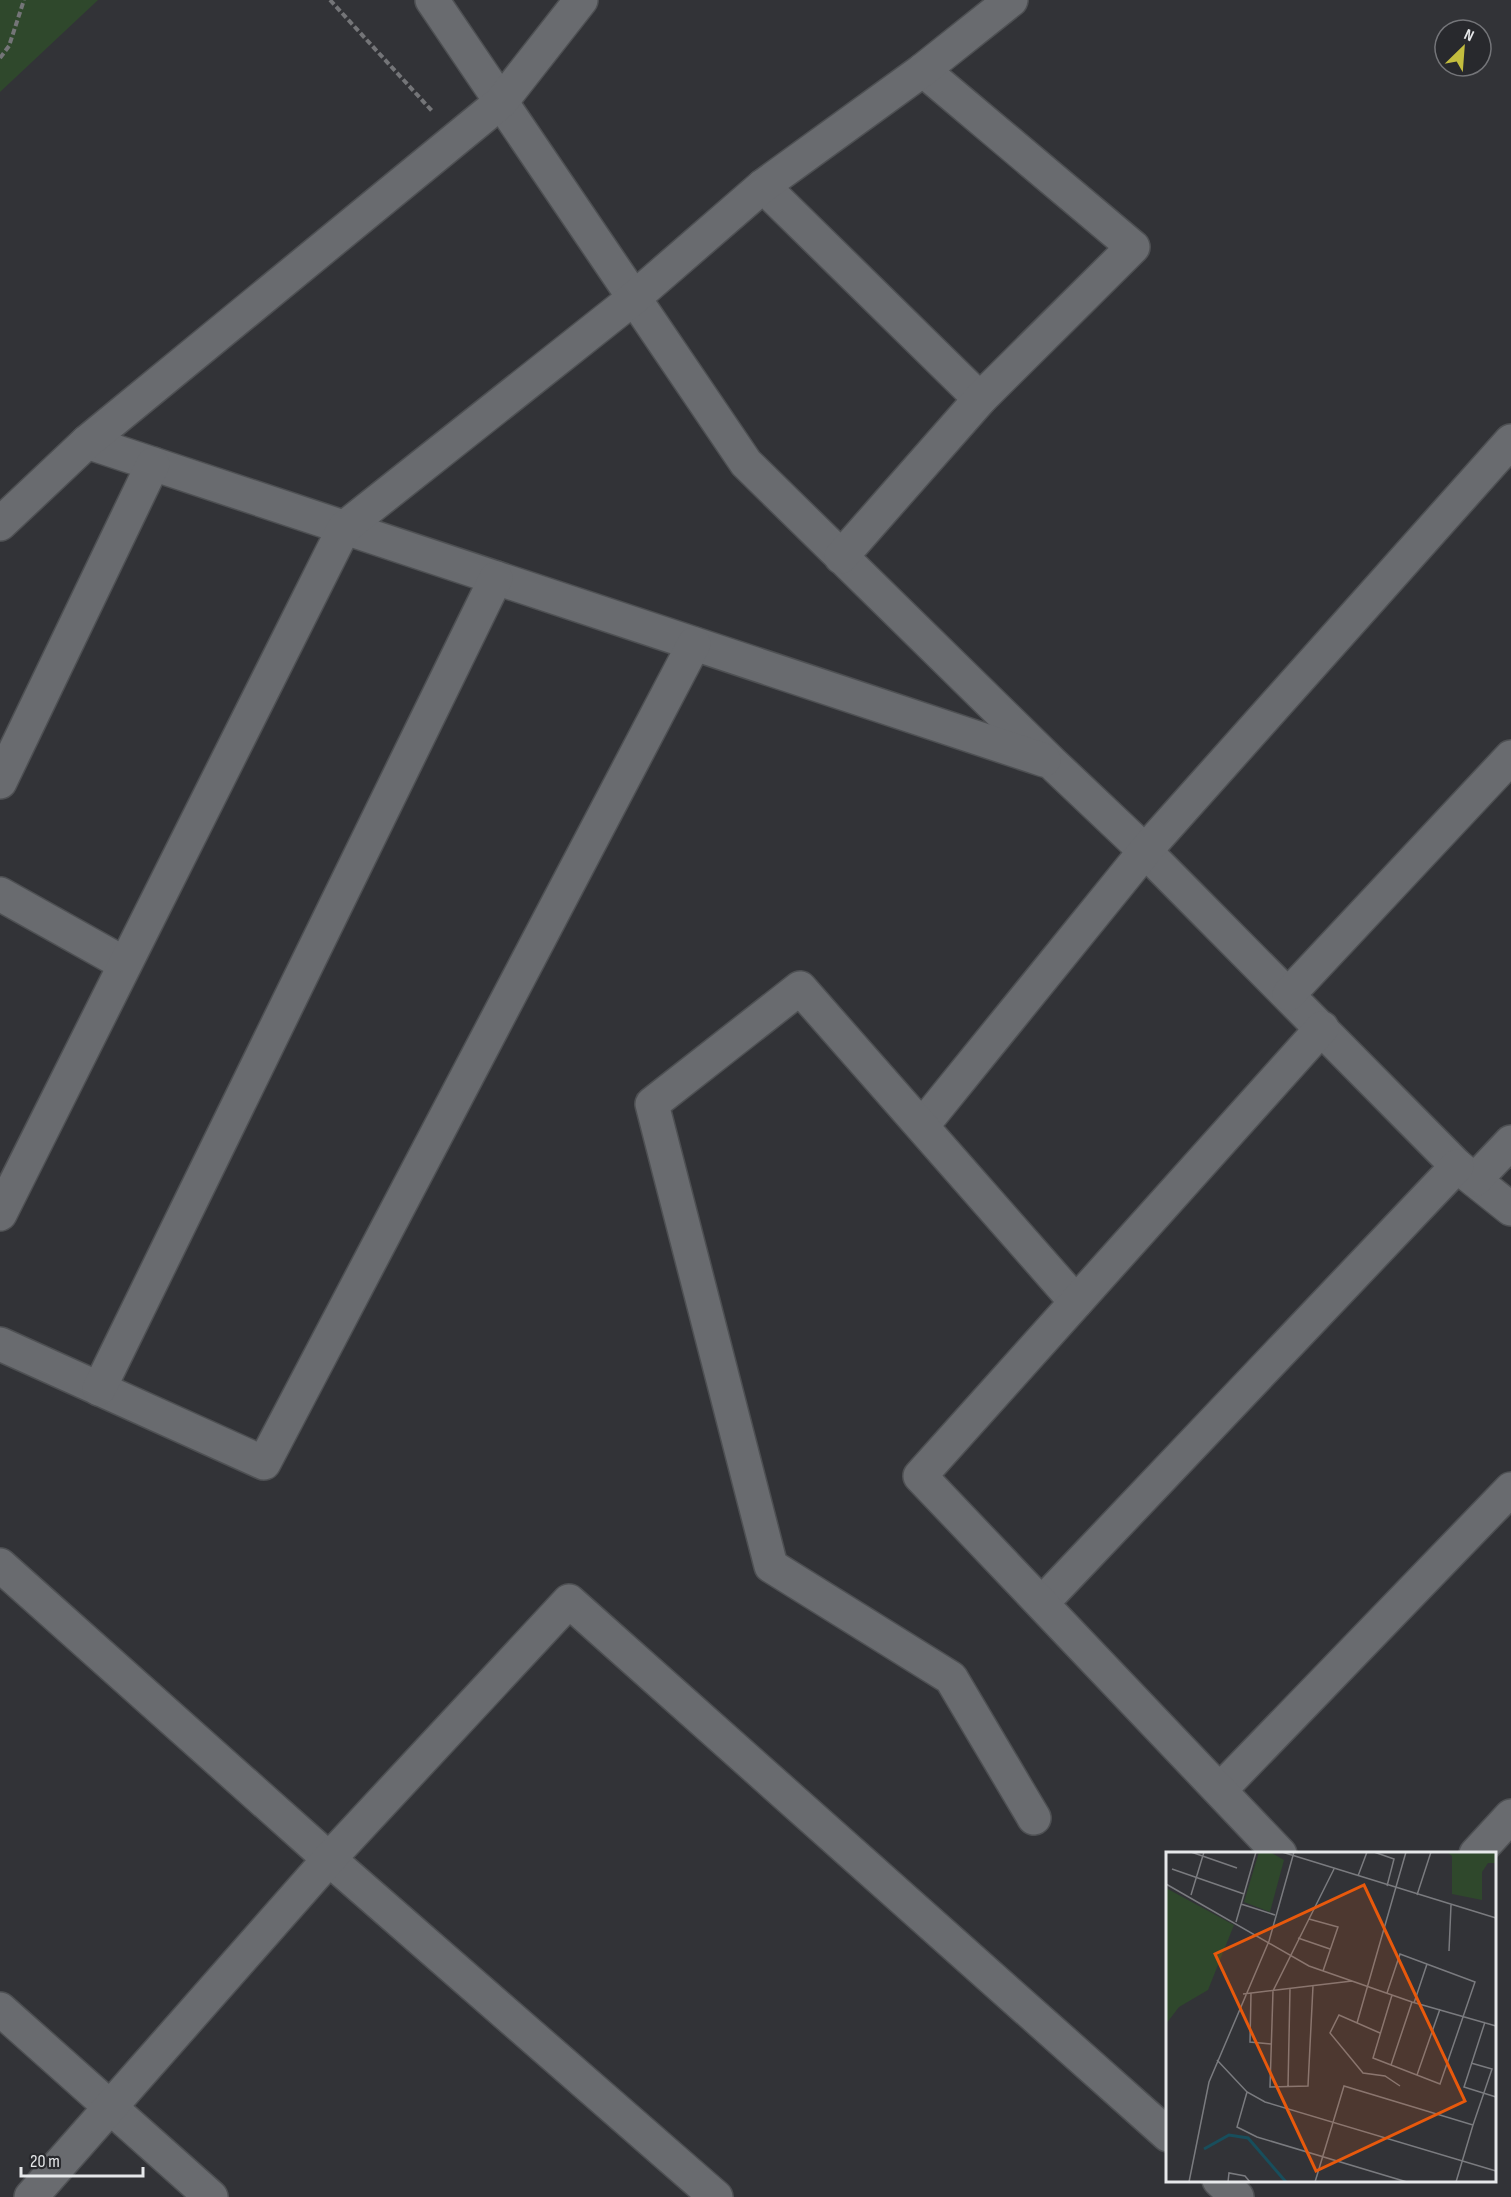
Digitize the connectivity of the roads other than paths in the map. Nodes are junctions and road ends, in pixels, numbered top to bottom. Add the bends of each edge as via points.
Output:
1 (432, 0) edge
2 (581, 0) edge
3 (1011, 0) edge
4 (923, 70) junction
5 (501, 102) junction
6 (763, 186) junction
7 (634, 298) junction
8 (980, 399) junction
9 (1511, 441) edge
10 (87, 442) junction
11 (153, 464) junction
12 (0, 524) edge
13 (344, 528) junction
14 (841, 557) junction
15 (496, 578) junction
16 (694, 644) junction
17 (1511, 757) edge
18 (1052, 763) junction
19 (0, 782) edge
20 (1145, 851) junction
21 (0, 894) edge
22 (125, 964) junction
23 (1289, 994) junction
24 (1322, 1028) junction
25 (922, 1126) junction
26 (1511, 1142) edge
27 (1466, 1173) junction
28 (1511, 1209) edge
29 (0, 1214) edge
30 (1076, 1302) junction
31 (0, 1344) edge
32 (99, 1389) junction
33 (1511, 1489) edge
34 (0, 1565) edge
35 (1042, 1603) junction
36 (1220, 1790) junction
37 (1511, 1816) edge
38 (1034, 1818) dead end
39 (1278, 1852) edge
40 (1478, 1852) edge
41 (329, 1859) junction
42 (0, 2010) edge
43 (109, 2108) junction
44 (1166, 2134) edge
45 (1220, 2182) edge
46 (31, 2197) edge
47 (211, 2197) edge
48 (716, 2197) edge
49 (1238, 2197) edge

1 - 5 street
2 - 5 street
3 - 4 street
4 - 6 street
4 - 8 street via 1133,247
5 - 7 street
5 - 10 street
6 - 7 street
6 - 8 street
7 - 13 street
7 - 14 street via 746,462
8 - 14 street
9 - 20 street
10 - 11 street
10 - 12 street
11 - 13 street
11 - 19 street
13 - 15 street
13 - 22 street
14 - 18 street
15 - 16 street
15 - 32 street
16 - 18 street
16 - 32 street via 264,1463
17 - 23 street
18 - 20 street
20 - 23 street
20 - 25 street
21 - 22 street
22 - 29 street
23 - 24 street
24 - 27 street
24 - 30 street
25 - 30 street
25 - 38 street via 800,988 652,1104 771,1566 951,1678
26 - 27 street
27 - 28 street
27 - 35 street
30 - 35 street via 920,1476
31 - 32 street
33 - 36 street
34 - 41 street
35 - 36 street
36 - 39 street
37 - 40 street
41 - 43 street
41 - 44 street via 569,1601
41 - 48 street
42 - 43 street
43 - 46 street
43 - 47 street
45 - 49 street

